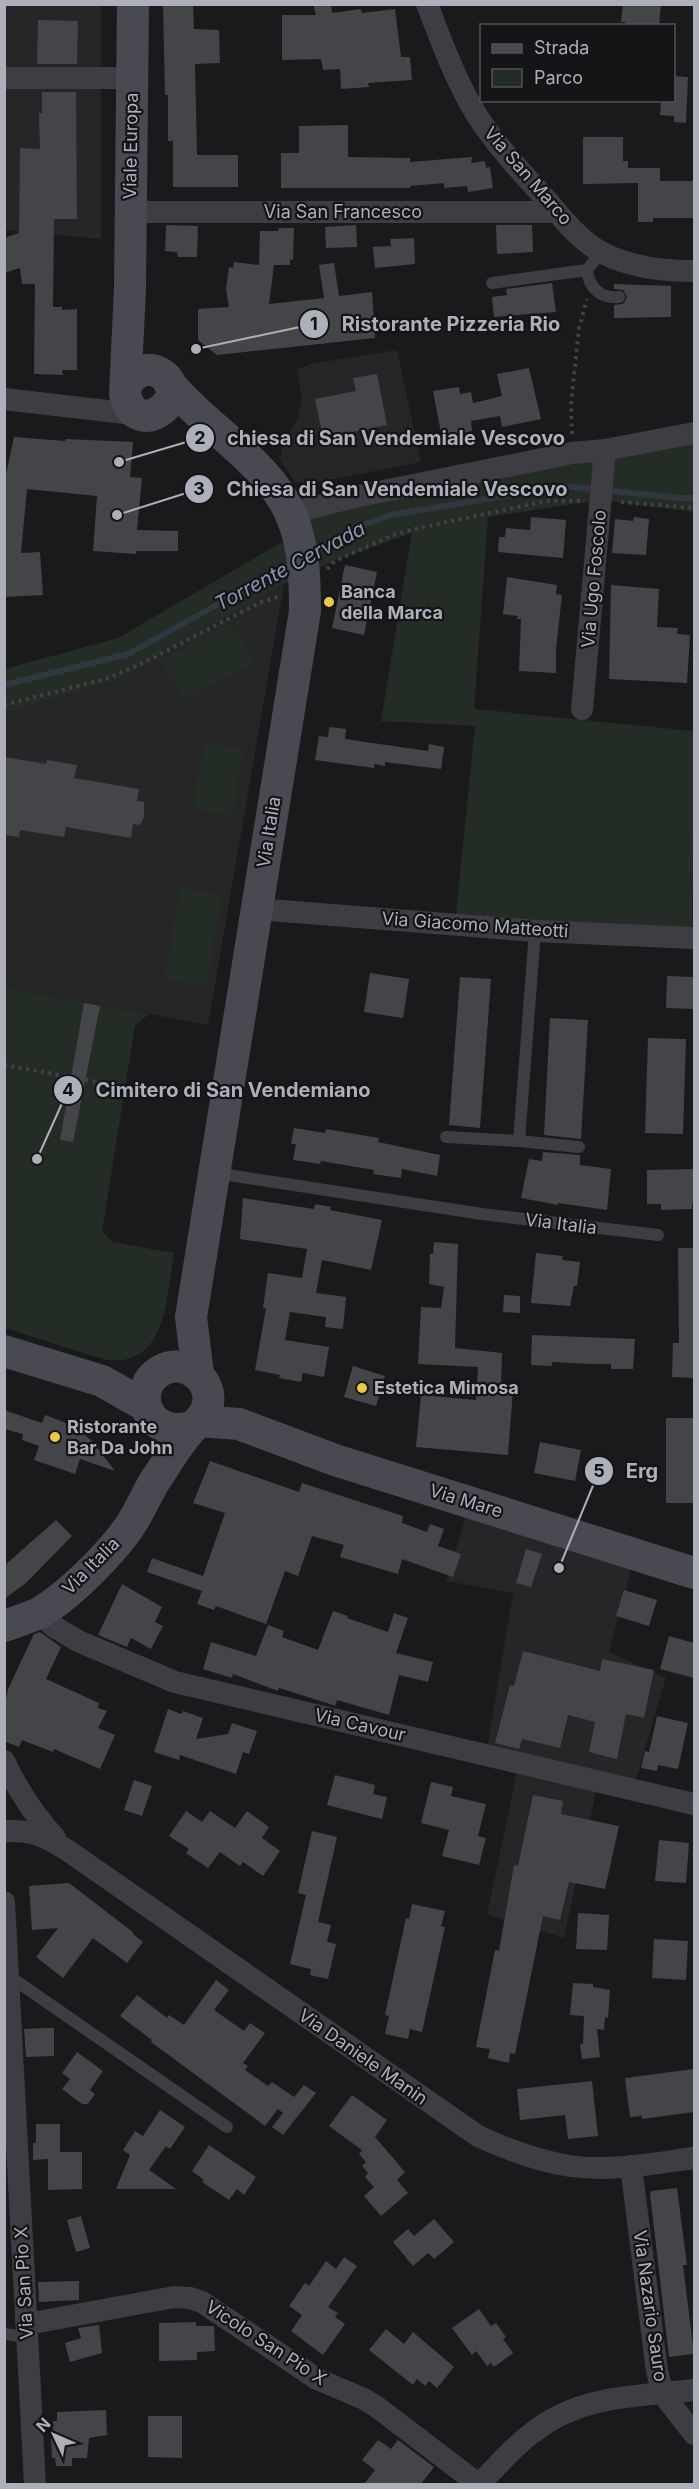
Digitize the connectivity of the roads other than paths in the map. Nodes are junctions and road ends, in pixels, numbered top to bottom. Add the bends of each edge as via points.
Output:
1 (133, 4) edge
2 (427, 4) edge
3 (4, 78) edge
4 (132, 78) junction
5 (130, 212) junction
6 (557, 212) junction
7 (592, 268) junction
8 (694, 271) edge
9 (492, 283) dead end
10 (130, 288) junction
11 (619, 297) dead end
12 (167, 379) junction
13 (126, 386) junction
14 (4, 399) edge
15 (85, 407) junction
16 (146, 415) junction
17 (694, 433) edge
18 (236, 448) junction
19 (605, 450) junction
20 (290, 515) junction
21 (582, 709) dead end
22 (256, 909) junction
23 (535, 931) junction
24 (694, 938) edge
25 (446, 1137) dead end
26 (519, 1141) junction
27 (579, 1147) dead end
28 (215, 1173) junction
29 (658, 1235) dead end
30 (191, 1317) junction
31 (4, 1351) edge
32 (154, 1393) junction
33 (200, 1404) junction
34 (154, 1480) junction
35 (694, 1573) edge
36 (39, 1613) junction
37 (4, 1626) edge
38 (4, 1761) edge
39 (4, 1802) edge
40 (694, 1804) edge
41 (37, 1818) junction
42 (4, 1831) edge
43 (67, 1850) junction
44 (4, 1902) edge
45 (9, 1976) junction
46 (227, 2127) dead end
47 (694, 2158) edge
48 (631, 2166) junction
49 (27, 2329) junction
50 (4, 2334) edge
51 (694, 2390) edge
52 (663, 2394) junction
53 (694, 2434) edge
54 (35, 2484) edge
55 (479, 2484) edge

1 - 4 street, Viale Europa
2 - 6 street, Via San Marco via 479,118
3 - 4 street
4 - 5 street, Viale Europa
5 - 6 street, Via San Francesco
5 - 10 street, Viale Europa
6 - 7 street, Via San Marco
7 - 8 street, Via San Marco via 625,262
7 - 9 lane
7 - 11 lane via 602,294
10 - 12 street, Viale Europa via 141,327
10 - 13 street, Viale Europa
12 - 13 street via 142,370
12 - 16 street via 171,390 168,404 157,414
12 - 18 street, Viale Europa
13 - 15 street
13 - 16 street via 126,401 135,412
14 - 15 street
15 - 16 street
16 - 18 street, Viale Europa
17 - 19 street
18 - 20 street, Viale Europa via 266,477
19 - 20 street via 572,453 354,497
19 - 21 street, Via Ugo Foscolo
20 - 22 street, Via Italia via 305,582 305,611
22 - 23 street, Via Giacomo Matteotti
22 - 28 street, Via Italia
23 - 24 street, Via Giacomo Matteotti
23 - 26 lane
25 - 26 lane
26 - 27 lane
28 - 29 lane, Via Italia via 482,1214
28 - 30 street, Via Italia
30 - 32 street, Via Italia
30 - 33 street, Via Italia
31 - 32 street via 102,1382
32 - 33 street via 181,1367
32 - 33 street via 172,1430 183,1430
32 - 34 street, Via Italia
33 - 34 street, Via Italia
33 - 35 street, Via Mare via 239,1424 335,1460
34 - 36 street, Via Italia via 133,1522 114,1546 85,1576
36 - 37 street, Via Italia
36 - 40 street, Via Cavour via 78,1641 175,1682
38 - 41 street, Via Daniele Manin
39 - 41 street via 21,1804
41 - 43 street, Via Daniele Manin
42 - 43 street, Via Daniele Manin via 41,1834
43 - 48 street, Via Daniele Manin via 478,2136 540,2160 573,2167
44 - 45 street, Via San Pio X
45 - 46 lane
45 - 49 street, Via San Pio X
47 - 48 street, Via Daniele Manin
48 - 52 street, Via Nazario Sauro
49 - 50 lane
49 - 54 street, Via San Pio X
49 - 55 street, Vicolo San Pio X via 38,2322 174,2297 202,2302 317,2379 377,2407
51 - 52 street
52 - 53 street, Via Nazario Sauro
52 - 55 street via 600,2401 575,2409 530,2434

